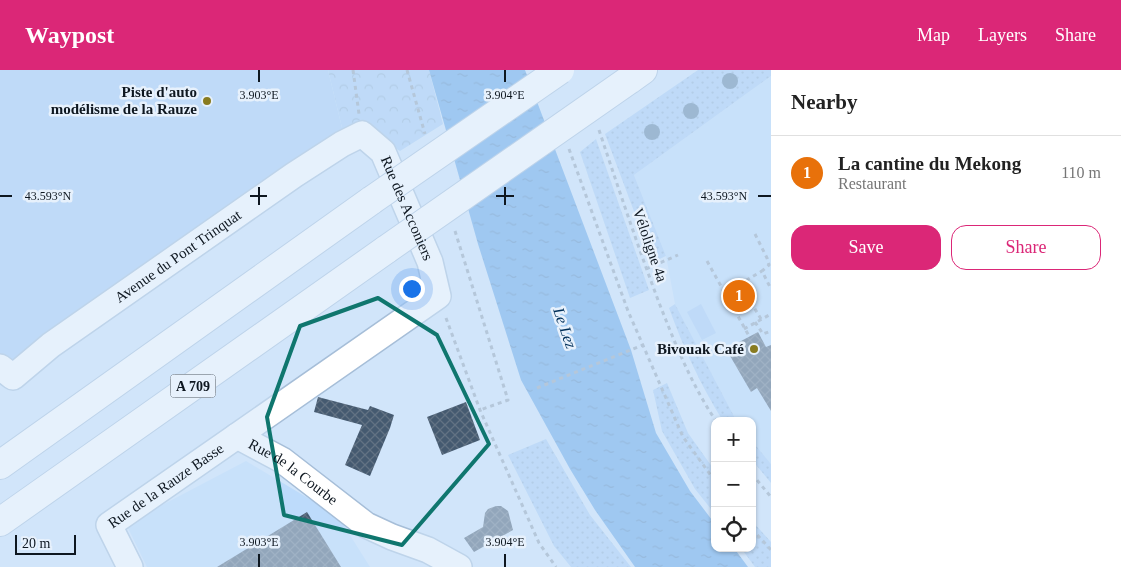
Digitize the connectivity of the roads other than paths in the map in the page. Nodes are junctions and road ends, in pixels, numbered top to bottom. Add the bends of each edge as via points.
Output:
1 (560, 70) edge
2 (636, 75) edge
3 (362, 134) joint
4 (438, 296) joint
5 (0, 367) edge
6 (236, 436) junction
7 (0, 466) edge
8 (0, 522) edge
9 (130, 567) edge
10 (459, 567) edge

1 - 7 highway, bridge
2 - 8 highway, A 709, bridge
3 - 4 street, Rue des Acconiers via 383,152 430,262
3 - 5 street, Avenue du Pont Trinquat via 294,175 50,345 13,377
4 - 6 street, Rue de la Courbe
6 - 9 street, Rue de la Rauze Basse via 109,525
6 - 10 street, Rue de la Courbe via 282,460 366,525 428,550

